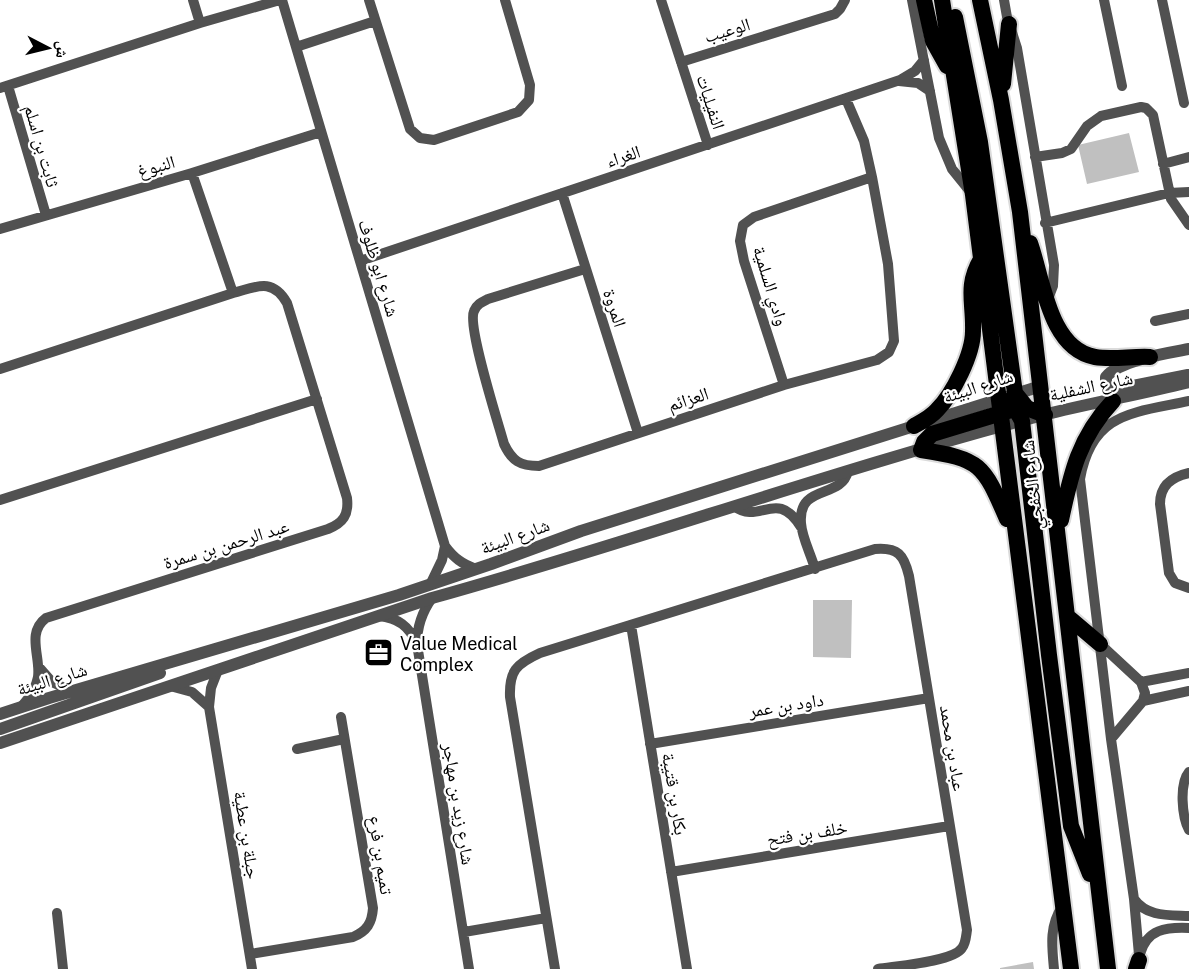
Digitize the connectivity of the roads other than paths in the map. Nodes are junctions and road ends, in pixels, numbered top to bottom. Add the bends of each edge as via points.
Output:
1 (193, 0) edge
2 (281, 0) edge
3 (369, 0) edge
4 (505, 0) edge
5 (661, 0) edge
6 (845, 0) edge
7 (912, 0) edge
8 (924, 0) edge
9 (942, 0) edge
10 (952, 0) edge
11 (980, 0) edge
12 (1004, 0) edge
13 (1104, 0) edge
14 (1162, 0) edge
15 (375, 21) junction
16 (200, 22) junction
17 (1009, 24) junction
18 (296, 47) junction
19 (924, 60) junction
20 (681, 62) junction
21 (1183, 70) edge
22 (953, 77) junction
23 (896, 81) junction
24 (1122, 86) dead end
25 (4, 87) edge
26 (930, 91) junction
27 (846, 99) junction
28 (1001, 100) junction
29 (1185, 103) dead end
30 (321, 132) junction
31 (708, 145) junction
32 (1035, 157) junction
33 (1189, 158) edge
34 (1163, 164) junction
35 (192, 173) junction
36 (872, 177) junction
37 (1189, 192) edge
38 (562, 193) junction
39 (1169, 193) junction
40 (973, 195) junction
41 (1020, 212) junction
42 (46, 215) junction
43 (1045, 223) junction
44 (1189, 225) edge
45 (0, 229) edge
46 (981, 258) junction
47 (360, 261) junction
48 (585, 268) junction
49 (233, 294) junction
50 (1048, 299) junction
51 (1189, 314) edge
52 (1155, 321) dead end
53 (1189, 349) edge
54 (1150, 357) junction
55 (0, 369) edge
56 (1189, 375) edge
57 (1189, 382) edge
58 (784, 385) junction
59 (1041, 386) junction
60 (316, 399) junction
61 (1113, 401) junction
62 (1189, 401) edge
63 (1011, 410) junction
64 (1045, 415) junction
65 (914, 426) junction
66 (638, 433) junction
67 (921, 450) junction
68 (848, 471) junction
69 (1189, 473) edge
70 (0, 500) edge
71 (734, 506) junction
72 (802, 527) junction
73 (1057, 536) junction
74 (1015, 537) junction
75 (445, 546) junction
76 (476, 569) junction
77 (815, 569) junction
78 (430, 585) junction
79 (1189, 588) edge
80 (432, 598) junction
81 (379, 616) junction
82 (1067, 616) junction
83 (631, 625) junction
84 (417, 644) junction
85 (1100, 644) junction
86 (181, 659) junction
87 (38, 666) junction
88 (218, 670) junction
89 (1189, 673) edge
90 (1141, 682) junction
91 (170, 686) junction
92 (71, 691) junction
93 (1189, 691) edge
94 (928, 698) junction
95 (1143, 701) junction
96 (22, 706) junction
97 (209, 707) junction
98 (0, 714) edge
99 (342, 717) dead end
100 (0, 729) edge
101 (344, 738) junction
102 (1111, 739) junction
103 (0, 743) edge
104 (650, 744) junction
105 (297, 749) dead end
106 (1189, 772) edge
107 (949, 826) junction
108 (1189, 830) edge
109 (670, 872) junction
110 (1099, 895) junction
111 (1134, 899) junction
112 (1062, 907) junction
113 (57, 914) dead end
114 (1189, 916) edge
115 (546, 918) junction
116 (1189, 928) edge
117 (464, 932) junction
118 (250, 954) junction
119 (1138, 966) edge
120 (63, 969) edge
121 (252, 969) edge
122 (469, 969) edge
123 (555, 969) edge
124 (687, 969) edge
125 (878, 969) edge
126 (1054, 969) edge
127 (1071, 969) edge
128 (1108, 969) edge

1 - 16 street
2 - 16 street, ثابت بن اسلم
2 - 18 street, شارع ابو ظلوف
3 - 15 street
4 - 15 street via 530,85 529,100 518,112 434,140 420,138 410,129
5 - 20 street, النفيليات
6 - 20 street, الوعيب via 835,14
7 - 19 street
8 - 22 highway via 933,41
9 - 22 highway, شارع الخفجي
10 - 63 highway via 980,142
11 - 28 highway, شارع الخفجي
12 - 17 street
13 - 24 street
14 - 21 street
15 - 18 street
16 - 25 street, ثابت بن اسلم
17 - 28 highway
17 - 32 street via 1017,48
18 - 30 street, شارع ابو ظلوف
19 - 23 street, الغراء
19 - 26 street
20 - 31 street, النفيليات
21 - 29 street
22 - 40 highway, شارع الخفجي
23 - 26 street via 918,83
23 - 27 street, الغراء
25 - 42 street, ثابت بن اسلم
26 - 40 street via 944,154
27 - 31 street, الغراء
27 - 36 street, العزائم via 864,141
28 - 41 highway, شارع الخفجي
30 - 35 street, النبوغ
30 - 47 street, شارع ابو ظلوف
31 - 38 street, الغراء
32 - 34 street via 1071,149 1087,126 1101,116 1143,107 1153,115
32 - 43 street
33 - 34 street
34 - 39 street
35 - 42 street, النبوغ
35 - 49 street
36 - 58 street, العزائم via 888,264 894,341 889,352 877,360
36 - 58 street, وادي السلمية via 754,217 742,225 744,261
37 - 39 street
38 - 47 street, الغراء
38 - 48 street, المروة
39 - 43 street
39 - 44 street
40 - 46 highway, شارع الخفجي
41 - 50 highway
41 - 59 highway, شارع الخفجي
42 - 45 street, النبوغ
43 - 50 street via 1054,272
46 - 63 highway, شارع الخفجي
46 - 65 highway via 971,286 974,330 968,357 943,404
47 - 75 street, شارع ابو ظلوف
48 - 66 street, المروة
48 - 66 street, العزائم via 488,299 473,312 474,332 504,444 518,463 539,465
49 - 55 street, عبد الرحمن بن سمرة
49 - 60 street, عبد الرحمن بن سمرة via 268,285 282,294
50 - 54 highway via 1057,328 1069,344 1084,354
51 - 52 street
53 - 54 street, شارع الشفلية
54 - 56 street, شارع الشفلية via 1114,369 1106,376 1108,387 1118,389
57 - 61 street, شارع الشفلية
58 - 66 street, العزائم
59 - 63 highway via 1034,397
59 - 64 highway, شارع الخفجي
60 - 70 street
60 - 87 street, عبد الرحمن بن سمرة via 347,498 345,518 337,525 45,618 35,635
61 - 64 street, شارع الشفلية
61 - 73 highway via 1096,420 1077,454
62 - 85 street via 1116,418 1091,446 1080,488
63 - 64 highway
63 - 65 street, شارع البيئة
63 - 67 highway via 933,434
63 - 74 highway, شارع الخفجي
63 - 110 highway via 1071,826
64 - 73 highway, شارع الخفجي
65 - 76 street, شارع البيئة via 581,531
67 - 68 street, شارع البيئة
67 - 74 highway via 974,462 991,481
68 - 71 street, شارع البيئة
68 - 72 street via 840,485 809,498 802,513
69 - 79 street via 1167,484 1160,504 1169,573 1175,583
71 - 72 street via 749,513 784,509
71 - 80 street, شارع البيئة
72 - 77 street
73 - 82 highway, شارع الخفجي
74 - 112 highway, شارع الخفجي
75 - 76 street via 458,560
75 - 78 street
76 - 78 street, شارع البيئة
77 - 83 street, عباد بن محمد
77 - 94 street, عباد بن محمد via 875,549 900,554 909,576
78 - 86 street, شارع البيئة
80 - 81 street, شارع البيئة
80 - 84 street, شارع زيد بن مهاجر via 419,624
81 - 84 street via 403,624
81 - 88 street, شارع البيئة
82 - 85 highway
82 - 110 highway, شارع الخفجي
83 - 104 street, بكار بن قتيبة
83 - 115 street, عباد بن محمد via 529,658 513,671 510,681
84 - 117 street, شارع زيد بن مهاجر
85 - 90 street
85 - 102 street
86 - 92 street, شارع البيئة
86 - 100 street via 161,673
87 - 92 street via 52,682
87 - 96 street, عبد الرحمن بن سمرة via 34,688
88 - 91 street, شارع البيئة
88 - 97 street, جبلة بن عطية
89 - 90 street
90 - 95 street via 1146,693
91 - 97 street via 192,692
91 - 103 street, شارع البيئة
92 - 96 street, شارع البيئة
93 - 95 street
94 - 104 street, داود بن عمر
94 - 107 street, عباد بن محمد
95 - 102 street
96 - 98 street, شارع البيئة
97 - 118 street, جبلة بن عطية
99 - 101 street, تميم بن فرع
101 - 105 street
101 - 118 street, تميم بن فرع via 372,918 362,933 353,936
102 - 111 street
104 - 109 street, بكار بن قتيبة
106 - 108 street via 1182,789
107 - 109 street, خلف بن فتح
107 - 125 street, عباد بن محمد via 967,930 963,948 950,957
109 - 124 street, بكار بن قتيبة
110 - 128 highway, شارع الخفجي
111 - 114 street via 1153,913
111 - 119 street
112 - 126 street, شارع الخفجي via 1052,932
112 - 127 highway, شارع الخفجي
113 - 120 street
115 - 117 street
115 - 123 street, عباد بن محمد
116 - 119 street via 1165,928 1151,934 1142,946
117 - 122 street, شارع زيد بن مهاجر
118 - 121 street, جبلة بن عطية

